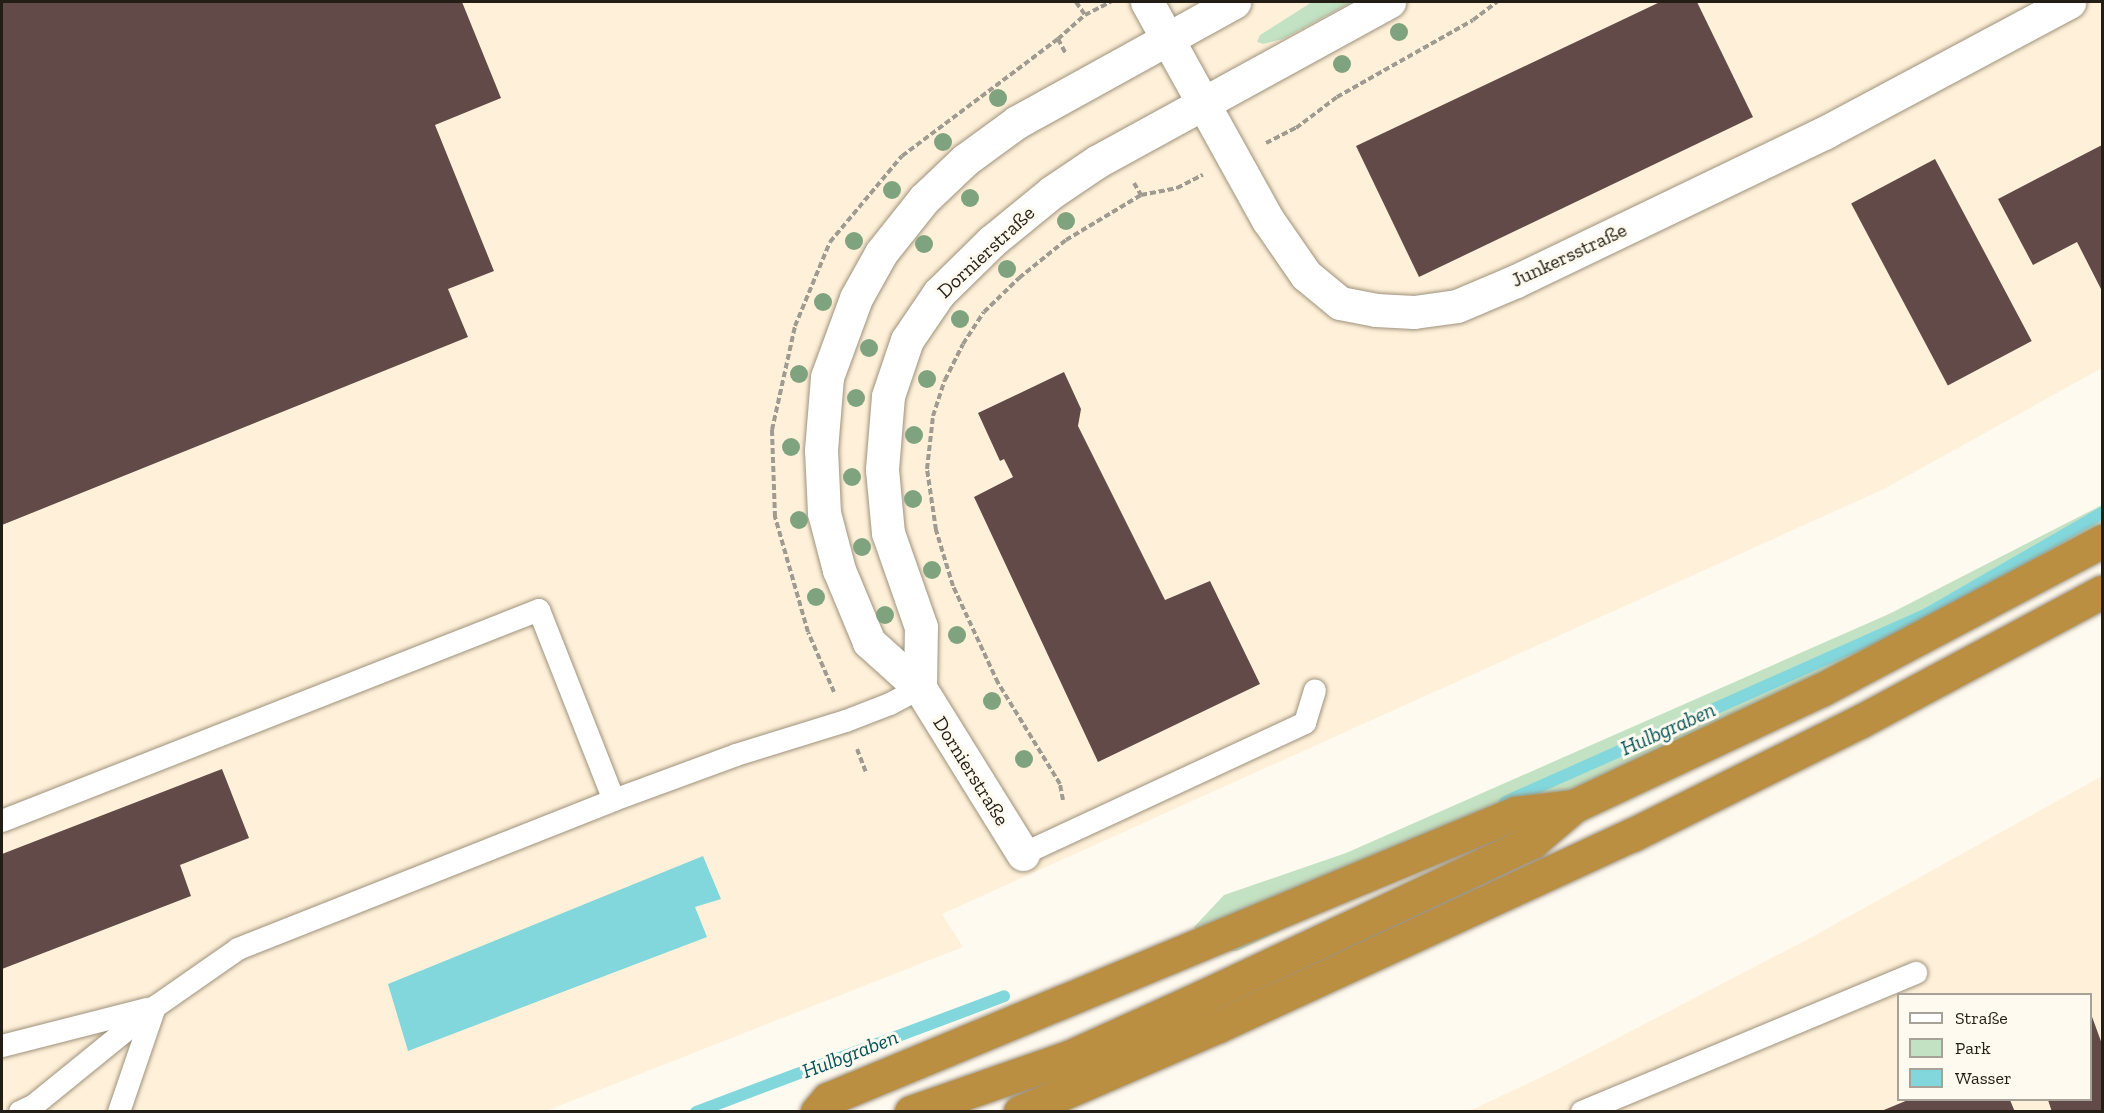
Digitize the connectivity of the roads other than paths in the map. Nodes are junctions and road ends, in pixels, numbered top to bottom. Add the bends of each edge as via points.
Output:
1 (1147, 2) edge
2 (1234, 2) edge
3 (1389, 2) edge
4 (2069, 2) edge
5 (1166, 38) junction
6 (1205, 104) junction
7 (2103, 541) edge
8 (2103, 592) edge
9 (920, 688) junction
10 (1315, 690) dead end
11 (614, 800) junction
12 (1575, 806) junction
13 (2, 821) edge
14 (1023, 855) joint
15 (1916, 973) dead end
16 (155, 1007) junction
17 (2, 1046) edge
18 (20, 1112) edge
19 (119, 1112) edge
20 (818, 1112) edge
21 (911, 1112) edge
22 (1020, 1112) edge
23 (1582, 1112) edge

1 - 5 street
2 - 5 street, Dornierstraße
3 - 6 street, Dornierstraße
4 - 6 street, Junkersstraße via 1824,133 1516,281 1457,306 1414,312 1340,303 1306,275 1268,220
5 - 6 street, Junkersstraße
5 - 9 street, Dornierstraße via 1017,122 965,160 924,198 881,253 856,298 827,377 821,450 824,513 839,570 869,642
6 - 9 street, Dornierstraße via 1107,155 1052,192 939,293 908,340 888,396 882,469 888,533 921,627
7 - 12 highway via 1821,690
8 - 22 highway via 1861,721 1632,835 1218,1026
9 - 11 lane via 846,721 736,755
9 - 14 street, Dornierstraße
10 - 14 lane via 1305,723
11 - 13 lane via 539,610
11 - 16 lane via 238,949
12 - 20 highway via 1516,813 828,1098
12 - 21 highway via 1532,842 1204,996 1069,1057
15 - 23 lane
16 - 17 lane
16 - 18 lane via 33,1106
16 - 19 lane

